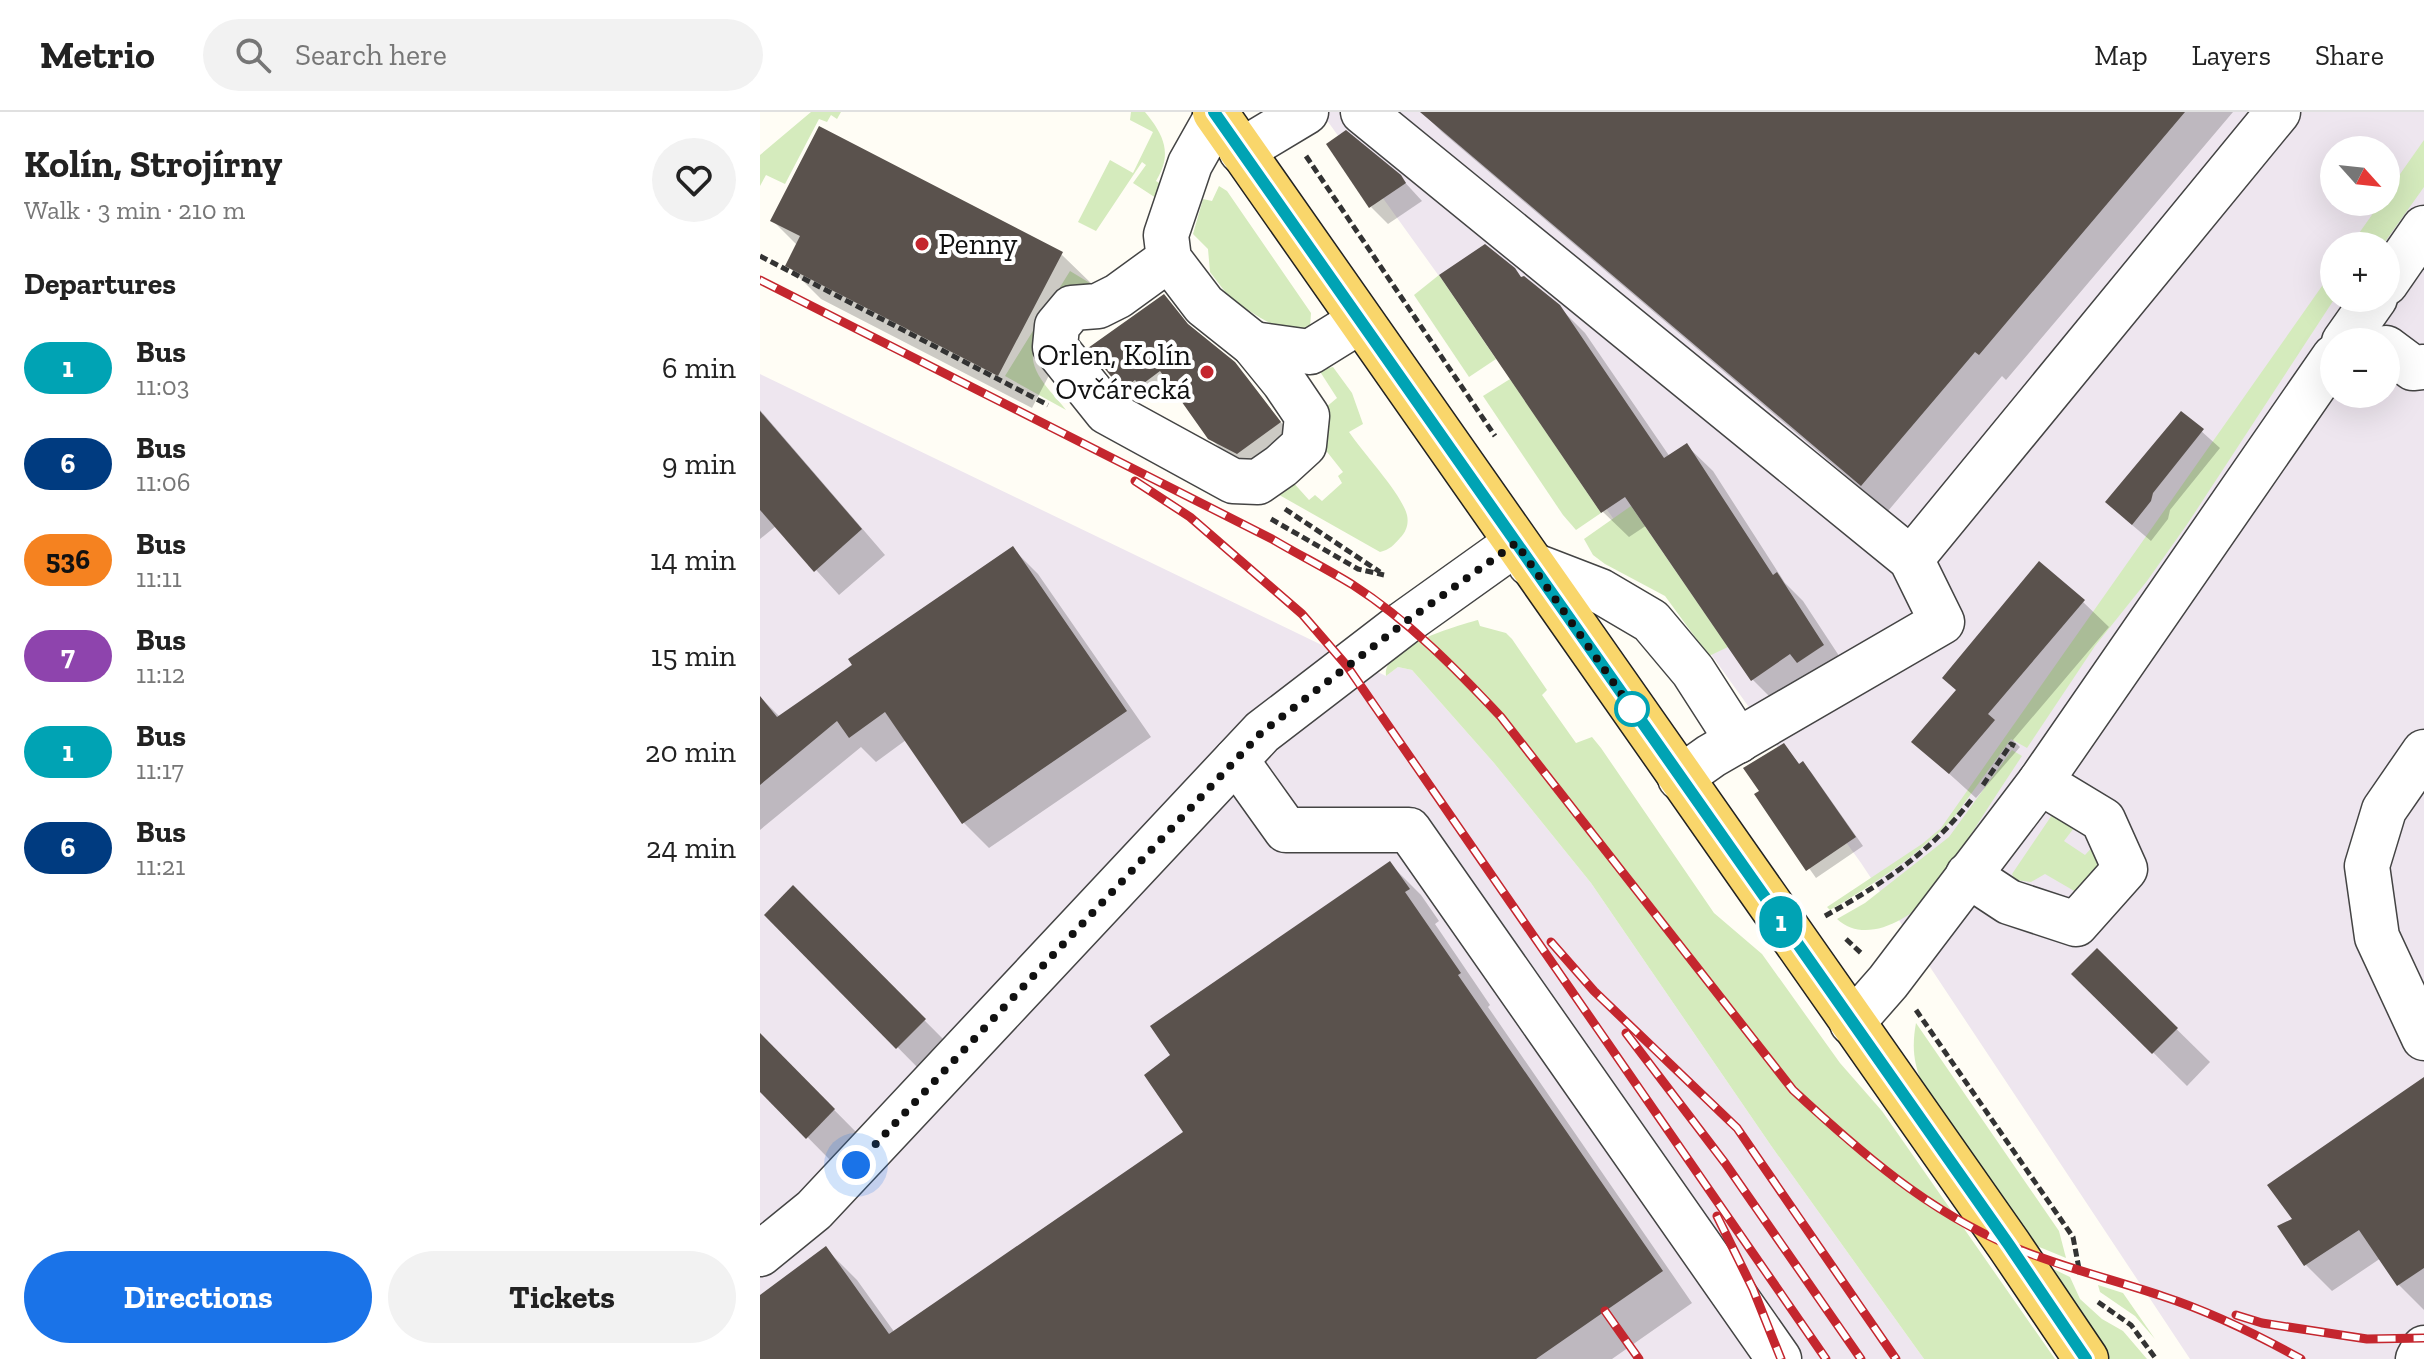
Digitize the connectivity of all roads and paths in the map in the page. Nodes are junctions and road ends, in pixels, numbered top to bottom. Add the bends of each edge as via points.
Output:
1 (1306, 112) edge
2 (1363, 112) edge
3 (2278, 112) edge
4 (1224, 126) edge
5 (2424, 228) edge
6 (1169, 259) junction
7 (2400, 263) edge
8 (1360, 321) junction
9 (1253, 344) junction
10 (2400, 360) edge
11 (2424, 367) edge
12 (2320, 393) edge
13 (1258, 482) junction
14 (1523, 553) junction
15 (1911, 559) junction
16 (1384, 575) dead end
17 (1738, 741) junction
18 (2424, 752) edge
19 (1236, 760) junction
20 (2045, 775) junction
21 (1680, 778) junction
22 (1968, 875) junction
23 (1825, 917) dead end
24 (1852, 1023) junction
25 (2424, 1038) edge
26 (760, 1254) edge
27 (2424, 1348) edge
28 (1779, 1359) edge
29 (2086, 1359) edge
30 (2418, 1359) edge

1 - 4 lane
2 - 15 lane
3 - 15 lane
4 - 6 lane via 1190,164 1166,235
4 - 8 main road
5 - 7 lane
6 - 9 lane via 1204,305
6 - 13 lane via 1108,301 1072,308 1057,326 1055,347 1107,412 1233,481
8 - 9 lane via 1310,352
8 - 14 main road
9 - 13 lane via 1307,416 1304,445
10 - 11 lane via 2413,368
12 - 20 lane
13 - 16 path via 1268,497
14 - 17 lane via 1651,621 1693,671
14 - 19 lane via 1347,666 1262,732
14 - 21 main road
15 - 17 lane via 1942,622
17 - 21 lane
18 - 25 lane via 2384,810 2367,866 2377,937
19 - 26 lane via 814,1210
19 - 28 lane via 1286,830 1409,830
20 - 22 lane
20 - 22 lane via 2103,820 2125,869 2076,924 2009,902
20 - 23 path via 2011,744 1949,829 1916,859
21 - 24 main road
22 - 24 lane
24 - 29 main road
27 - 30 lane

